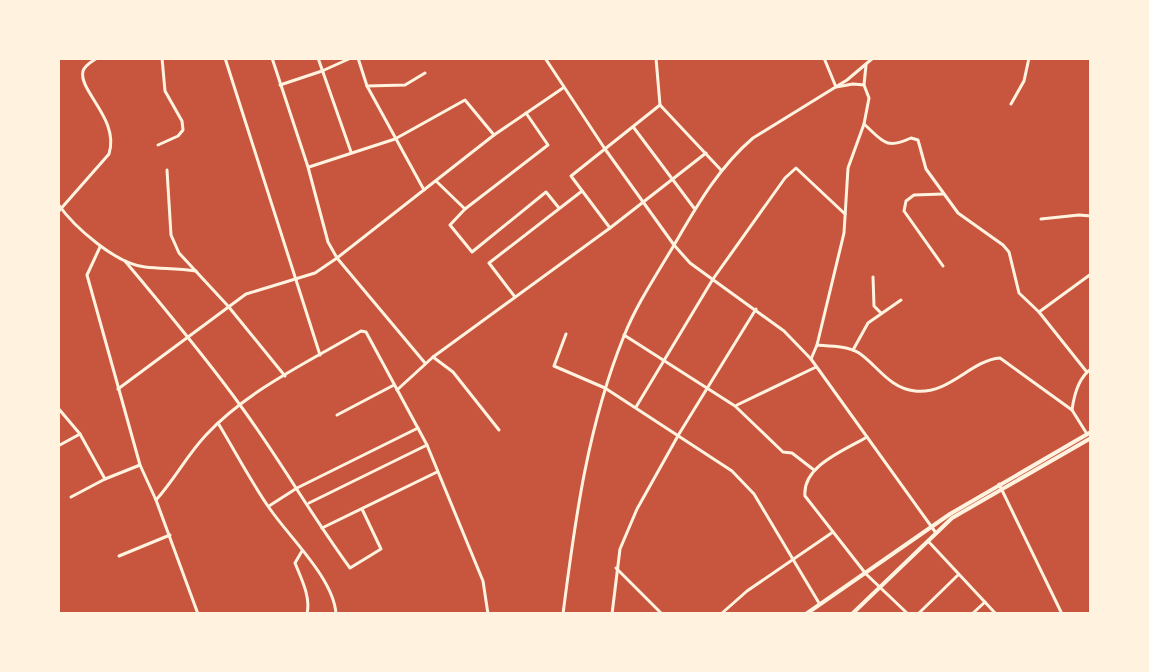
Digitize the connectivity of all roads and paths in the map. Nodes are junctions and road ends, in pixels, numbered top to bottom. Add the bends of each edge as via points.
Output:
1 (97, 58) edge
2 (162, 58) edge
3 (225, 58) edge
4 (272, 58) edge
5 (318, 58) edge
6 (351, 58) edge
7 (358, 58) edge
8 (545, 58) edge
9 (656, 58) edge
10 (824, 58) edge
11 (873, 58) edge
12 (1029, 58) edge
13 (866, 65) junction
14 (322, 71) junction
15 (425, 73) dead end
16 (864, 85) junction
17 (279, 86) junction
18 (367, 86) junction
19 (836, 87) junction
20 (563, 88) junction
21 (1011, 104) dead end
22 (660, 105) junction
23 (526, 113) junction
24 (864, 124) junction
25 (634, 128) junction
26 (494, 135) junction
27 (395, 139) junction
28 (158, 145) dead end
29 (605, 149) junction
30 (351, 152) junction
31 (706, 153) junction
32 (308, 167) junction
33 (167, 170) dead end
34 (722, 170) junction
35 (671, 179) junction
36 (436, 181) junction
37 (424, 190) junction
38 (582, 191) junction
39 (943, 194) junction
40 (643, 202) junction
41 (58, 204) edge
42 (559, 208) junction
43 (465, 209) junction
44 (695, 209) junction
45 (60, 211) edge
46 (845, 214) junction
47 (1091, 216) edge
48 (1041, 219) dead end
49 (610, 228) junction
50 (674, 245) junction
51 (100, 247) junction
52 (337, 258) junction
53 (125, 261) junction
54 (943, 266) dead end
55 (196, 271) junction
56 (1091, 274) edge
57 (873, 277) dead end
58 (298, 279) junction
59 (713, 279) junction
60 (515, 297) junction
61 (901, 300) dead end
62 (228, 306) junction
63 (756, 309) junction
64 (1039, 312) junction
65 (881, 313) junction
66 (566, 334) dead end
67 (624, 335) junction
68 (188, 338) junction
69 (817, 345) junction
70 (853, 350) junction
71 (320, 355) junction
72 (433, 357) junction
73 (811, 359) junction
74 (663, 362) junction
75 (425, 364) junction
76 (816, 367) junction
77 (1089, 370) edge
78 (285, 376) junction
79 (396, 388) junction
80 (605, 388) junction
81 (118, 389) junction
82 (706, 389) junction
83 (240, 404) junction
84 (735, 406) junction
85 (636, 407) junction
86 (58, 408) edge
87 (1072, 410) junction
88 (337, 415) dead end
89 (218, 423) junction
90 (418, 428) junction
91 (499, 430) dead end
92 (80, 434) junction
93 (679, 434) junction
94 (1090, 435) edge
95 (867, 437) junction
96 (427, 445) junction
97 (58, 446) edge
98 (140, 465) junction
99 (814, 470) junction
100 (437, 472) junction
101 (105, 479) junction
102 (1000, 487) junction
103 (297, 488) junction
104 (71, 497) dead end
105 (156, 500) junction
106 (307, 504) junction
107 (269, 507) junction
108 (362, 509) junction
109 (931, 527) junction
110 (321, 529) junction
111 (833, 532) junction
112 (936, 533) junction
113 (170, 535) junction
114 (928, 541) junction
115 (302, 551) junction
116 (119, 556) dead end
117 (793, 558) junction
118 (616, 568) junction
119 (866, 574) junction
120 (960, 574) junction
121 (881, 586) junction
122 (985, 602) junction
123 (820, 604) junction
124 (198, 614) edge
125 (307, 614) edge
126 (336, 614) edge
127 (488, 614) edge
128 (563, 614) edge
129 (612, 614) edge
130 (662, 614) edge
131 (721, 614) edge
132 (806, 614) edge
133 (852, 614) edge
134 (908, 614) edge
135 (918, 614) edge
136 (972, 614) edge
137 (996, 614) edge
138 (1062, 614) edge

1 - 45 street via 83,73 112,144
2 - 28 street via 165,91 183,130
3 - 58 street
4 - 17 street
5 - 14 street
6 - 14 street
7 - 18 street
8 - 20 street
9 - 22 street
10 - 19 street
11 - 13 street
12 - 21 street
13 - 16 street
13 - 19 street
14 - 17 street
14 - 30 street
15 - 18 street via 405,85
16 - 19 street
16 - 24 street via 869,98
17 - 32 street
18 - 27 street
19 - 34 street via 753,138
20 - 23 street
20 - 29 street
22 - 25 street
22 - 31 street
23 - 26 street
23 - 43 street via 548,145
24 - 39 street via 892,145 918,140 926,169
24 - 46 street via 848,168
25 - 29 street
25 - 35 street
26 - 27 street via 465,100
26 - 36 street
27 - 30 street
27 - 37 street
29 - 38 street via 571,176
29 - 40 street
30 - 32 street
31 - 34 street
31 - 35 street
32 - 52 street
33 - 55 street via 171,235
34 - 44 street
35 - 40 street
35 - 44 street
36 - 37 street
36 - 43 street
37 - 52 street
38 - 42 street
38 - 49 street
39 - 54 street via 914,195 904,211
39 - 64 street via 958,213 1009,252 1019,293
40 - 49 street
40 - 50 street
41 - 45 street
42 - 43 street via 546,192 472,252 450,225
42 - 60 street via 489,263
44 - 50 street
45 - 51 street
46 - 59 street via 796,168
46 - 69 street
47 - 48 street
49 - 60 street
50 - 59 street
50 - 67 street
51 - 53 street
51 - 81 street via 87,275
52 - 58 street
52 - 75 street
53 - 55 street
53 - 68 street
55 - 62 street
56 - 64 street
57 - 65 street via 874,306
58 - 62 street via 246,294
58 - 71 street
59 - 63 street
59 - 74 street
60 - 72 street
61 - 65 street
62 - 68 street
62 - 78 street
63 - 73 street
63 - 82 street
64 - 77 street
65 - 70 street via 868,323
66 - 80 street via 554,366
67 - 74 street
67 - 80 street
68 - 81 street
68 - 83 street
69 - 70 street
69 - 73 street
70 - 87 street via 896,385 913,391 944,386 1000,358
71 - 78 street
71 - 79 street via 366,332
72 - 75 street
72 - 91 street via 453,372
73 - 76 street
74 - 82 street
74 - 85 street
75 - 79 street
76 - 84 street
76 - 95 street
77 - 87 street
78 - 83 street
79 - 88 street
79 - 90 street
80 - 85 street
80 - 128 street via 577,506
81 - 98 street
82 - 84 street
82 - 93 street
83 - 89 street
83 - 103 street
84 - 99 street via 783,452
85 - 93 street
86 - 92 street
87 - 94 street
89 - 105 street
89 - 107 street
90 - 96 street
90 - 103 street
92 - 97 street
92 - 101 street
93 - 117 street via 747,486
93 - 118 street via 637,509
94 - 102 main road
95 - 99 street
95 - 109 street
96 - 100 street
96 - 106 street
98 - 101 street
98 - 105 street
99 - 111 street via 805,496
100 - 108 street
100 - 127 street via 483,581
101 - 104 street
102 - 109 main road
102 - 112 main road
102 - 138 street
103 - 106 street
103 - 107 street
105 - 113 street
106 - 110 street
107 - 115 street
108 - 110 street
108 - 110 street via 381,549 350,568
109 - 112 street
109 - 119 main road
111 - 117 street
111 - 119 street
112 - 114 main road
113 - 116 street
113 - 124 street
114 - 120 street
114 - 121 main road
115 - 125 street via 295,563
115 - 126 street via 327,584
117 - 123 street
117 - 131 street
118 - 129 street
118 - 130 street
119 - 121 street
119 - 123 main road
120 - 122 street
120 - 135 street
121 - 133 main road
121 - 134 street
122 - 136 street
122 - 137 street
123 - 132 main road

